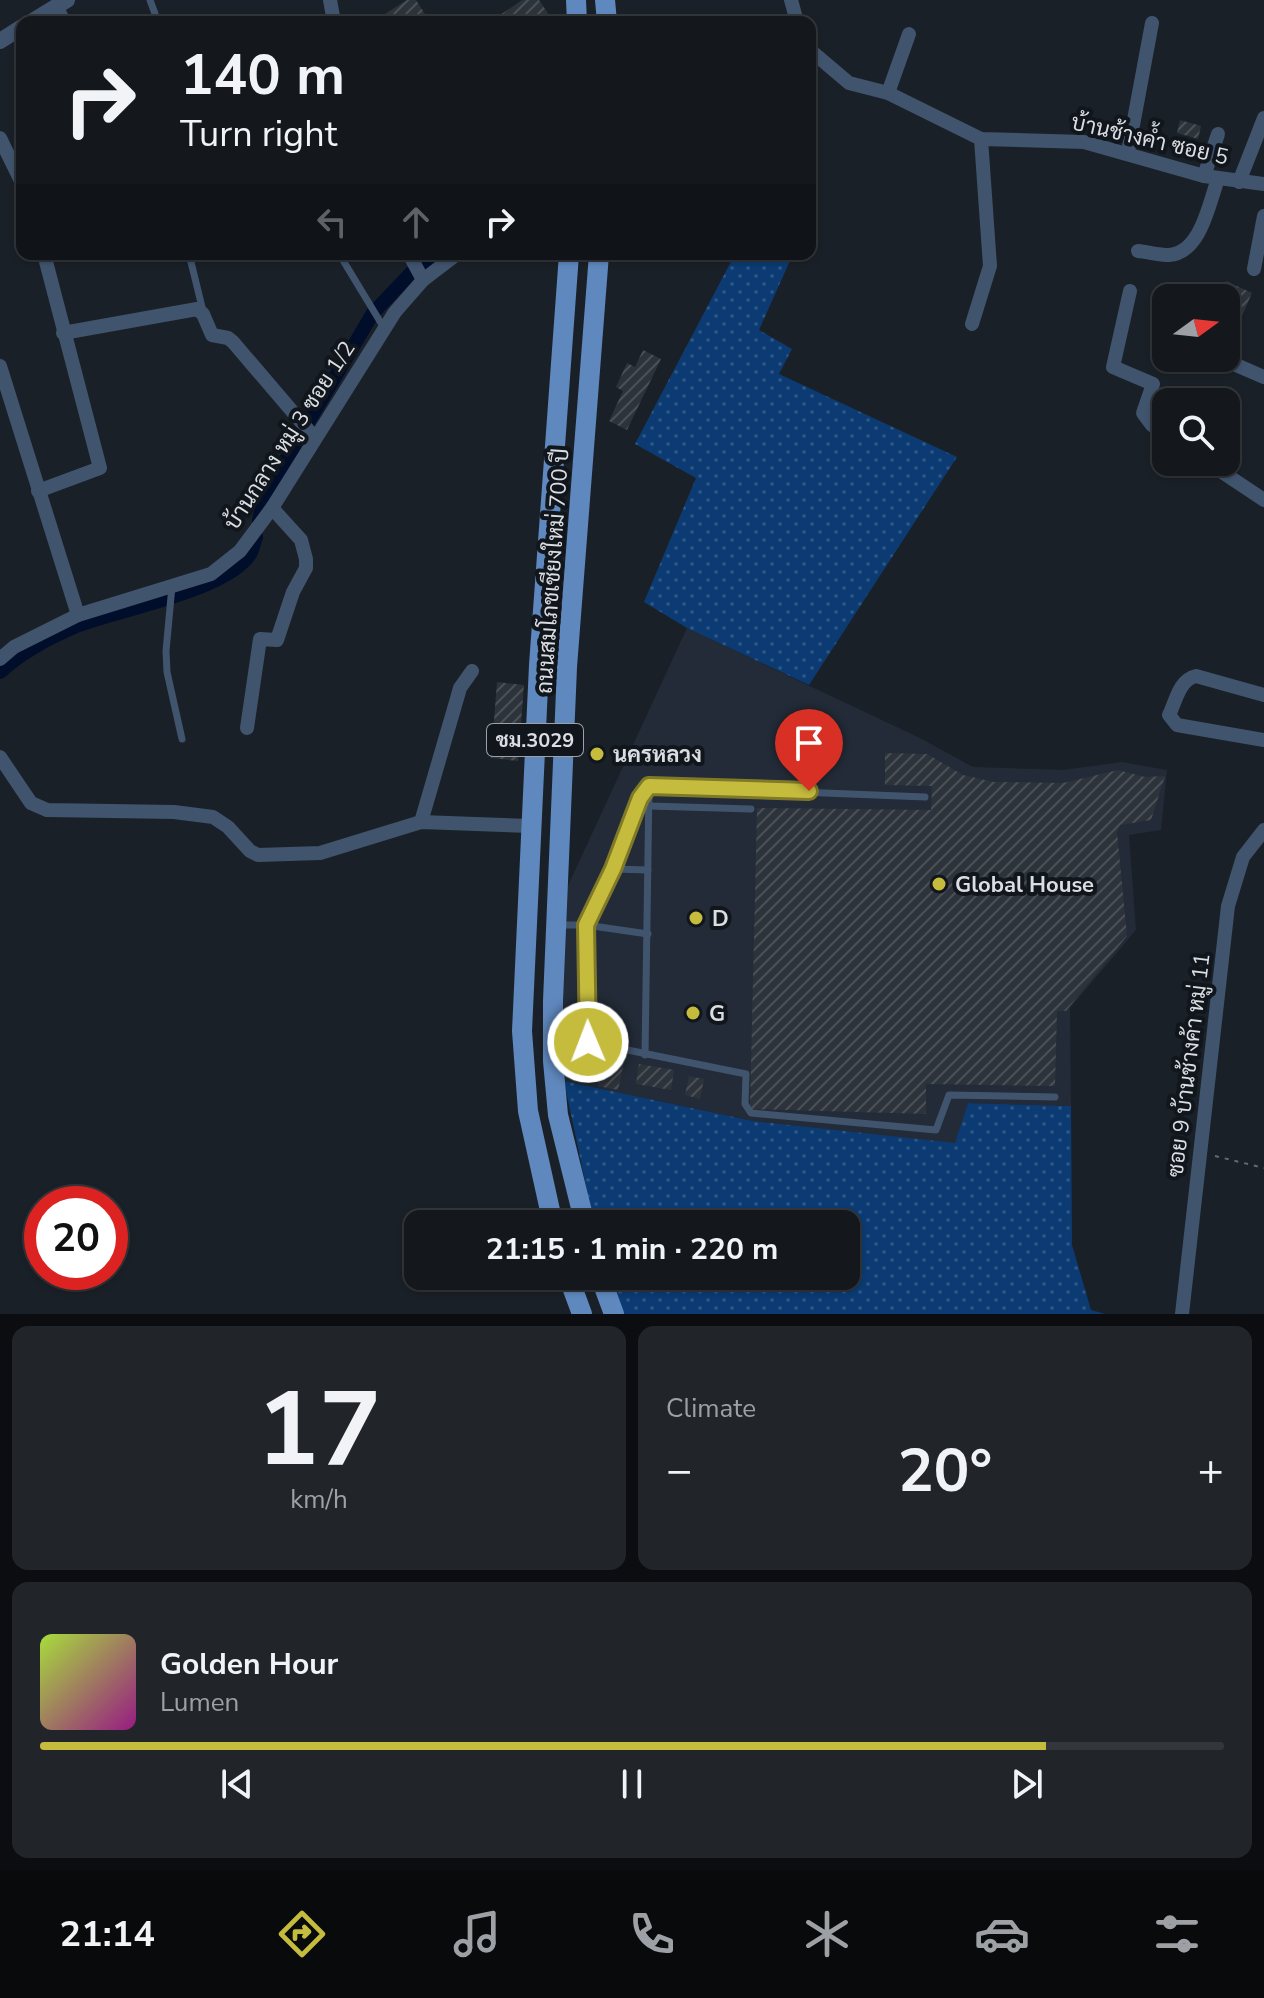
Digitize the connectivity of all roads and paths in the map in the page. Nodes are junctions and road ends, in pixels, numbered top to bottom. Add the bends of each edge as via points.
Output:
1 (62, 3) edge
2 (41, 16) edge
3 (1152, 23) dead end
4 (909, 34) dead end
5 (816, 55) edge
6 (888, 93) junction
7 (1264, 118) edge
8 (1218, 134) dead end
9 (0, 138) edge
10 (981, 139) junction
11 (1128, 152) junction
12 (16, 171) edge
13 (1211, 178) junction
14 (1239, 182) junction
15 (1264, 184) edge
16 (1264, 216) edge
17 (1138, 251) dead end
18 (45, 260) edge
19 (190, 260) edge
20 (343, 260) edge
21 (412, 260) edge
22 (449, 260) edge
23 (569, 260) edge
24 (599, 260) edge
25 (1254, 269) dead end
26 (423, 280) junction
27 (1130, 291) dead end
28 (203, 314) junction
29 (972, 324) dead end
30 (384, 328) junction
31 (63, 333) junction
32 (0, 366) edge
33 (1240, 367) edge
34 (1264, 377) edge
35 (1152, 425) edge
36 (315, 438) junction
37 (1228, 476) edge
38 (38, 491) junction
39 (1264, 500) edge
40 (272, 508) junction
41 (172, 589) junction
42 (78, 615) junction
43 (1, 655) edge
44 (472, 671) dead end
45 (1264, 695) edge
46 (247, 728) dead end
47 (182, 739) dead end
48 (1264, 740) edge
49 (0, 757) edge
50 (649, 786) junction
51 (925, 797) dead end
52 (649, 806) junction
53 (751, 809) dead end
54 (421, 822) junction
55 (530, 826) junction
56 (1264, 830) edge
57 (613, 869) junction
58 (648, 870) junction
59 (556, 925) junction
60 (586, 925) junction
61 (648, 934) junction
62 (588, 1042) junction
63 (645, 1055) junction
64 (553, 1061) junction
65 (1055, 1097) dead end
66 (1200, 1152) junction
67 (1264, 1168) edge
68 (550, 1210) edge
69 (582, 1210) edge
70 (573, 1290) edge
71 (605, 1290) edge
72 (582, 1314) edge
73 (614, 1314) edge
74 (1182, 1314) edge

1 - 2 street
3 - 11 street
4 - 6 street
5 - 6 street, บ้านช้างค้ำ ซอย 5 via 849,83
6 - 10 street, บ้านช้างค้ำ ซอย 5
7 - 14 street
8 - 13 street
9 - 12 street
10 - 11 street, บ้านช้างค้ำ ซอย 5 via 1074,141
10 - 29 street via 990,266
11 - 13 street, บ้านช้างค้ำ ซอย 5
13 - 14 street, บ้านช้างค้ำ ซอย 5
13 - 17 street via 1198,233 1184,249 1169,255
14 - 15 street, บ้านช้างค้ำ ซอย 5
16 - 25 street
18 - 31 street
19 - 28 lane
20 - 30 lane
21 - 26 street
22 - 26 street, บ้านกลาง หมู่ 3 ซอย 1/2
23 - 55 main road, ถนนสมโภชเชียงใหม่ 700 ปี / ชม.3029
24 - 59 main road, ถนนสมโภชเชียงใหม่ 700 ปี / ชม.3029 via 567,667
26 - 30 street, บ้านกลาง หมู่ 3 ซอย 1/2
27 - 35 street via 1113,367 1153,384 1143,413
28 - 31 street via 189,309
28 - 36 street via 212,335 233,342
30 - 36 street, บ้านกลาง หมู่ 3 ซอย 1/2
31 - 38 street via 100,468
32 - 38 street
33 - 34 street
36 - 40 street, บ้านกลาง หมู่ 3 ซอย 1/2
37 - 39 street
38 - 42 street
40 - 41 street, บ้านกลาง หมู่ 3 ซอย 1/2 via 240,551 211,574
40 - 46 street via 301,540 306,568 277,640 260,639
41 - 42 street, บ้านกลาง หมู่ 3 ซอย 1/2
41 - 47 lane via 167,672
42 - 43 street, บ้านกลาง หมู่ 3 ซอย 1/2
44 - 54 street via 460,688
45 - 48 street via 1190,677 1169,715 1177,725
49 - 54 street via 31,803 47,810 213,817 258,855 320,853
50 - 51 lane
50 - 52 lane
50 - 57 lane
52 - 53 lane
52 - 58 lane
54 - 55 street
55 - 68 main road, ถนนสมโภชเชียงใหม่ 700 ปี / ชม.3029 via 522,1031 528,1111
56 - 66 street, ซอย 9 บ้านช้างค้า หมู่ 11 via 1243,857 1228,906
57 - 58 lane
57 - 60 lane
58 - 61 lane
59 - 60 lane
59 - 64 main road, ถนนสมโภชเชียงใหม่ 700 ปี / ชม.3029
60 - 61 lane
60 - 62 lane
61 - 63 lane
62 - 63 lane
62 - 64 lane
63 - 65 lane via 746,1074 745,1104 751,1113 936,1130 949,1095
64 - 69 main road, ถนนสมโภชเชียงใหม่ 700 ปี / ชม.3029 via 558,1115
66 - 67 path
66 - 74 street, ซอย 9 บ้านช้างค้า หมู่ 11
70 - 72 main road
71 - 73 main road

